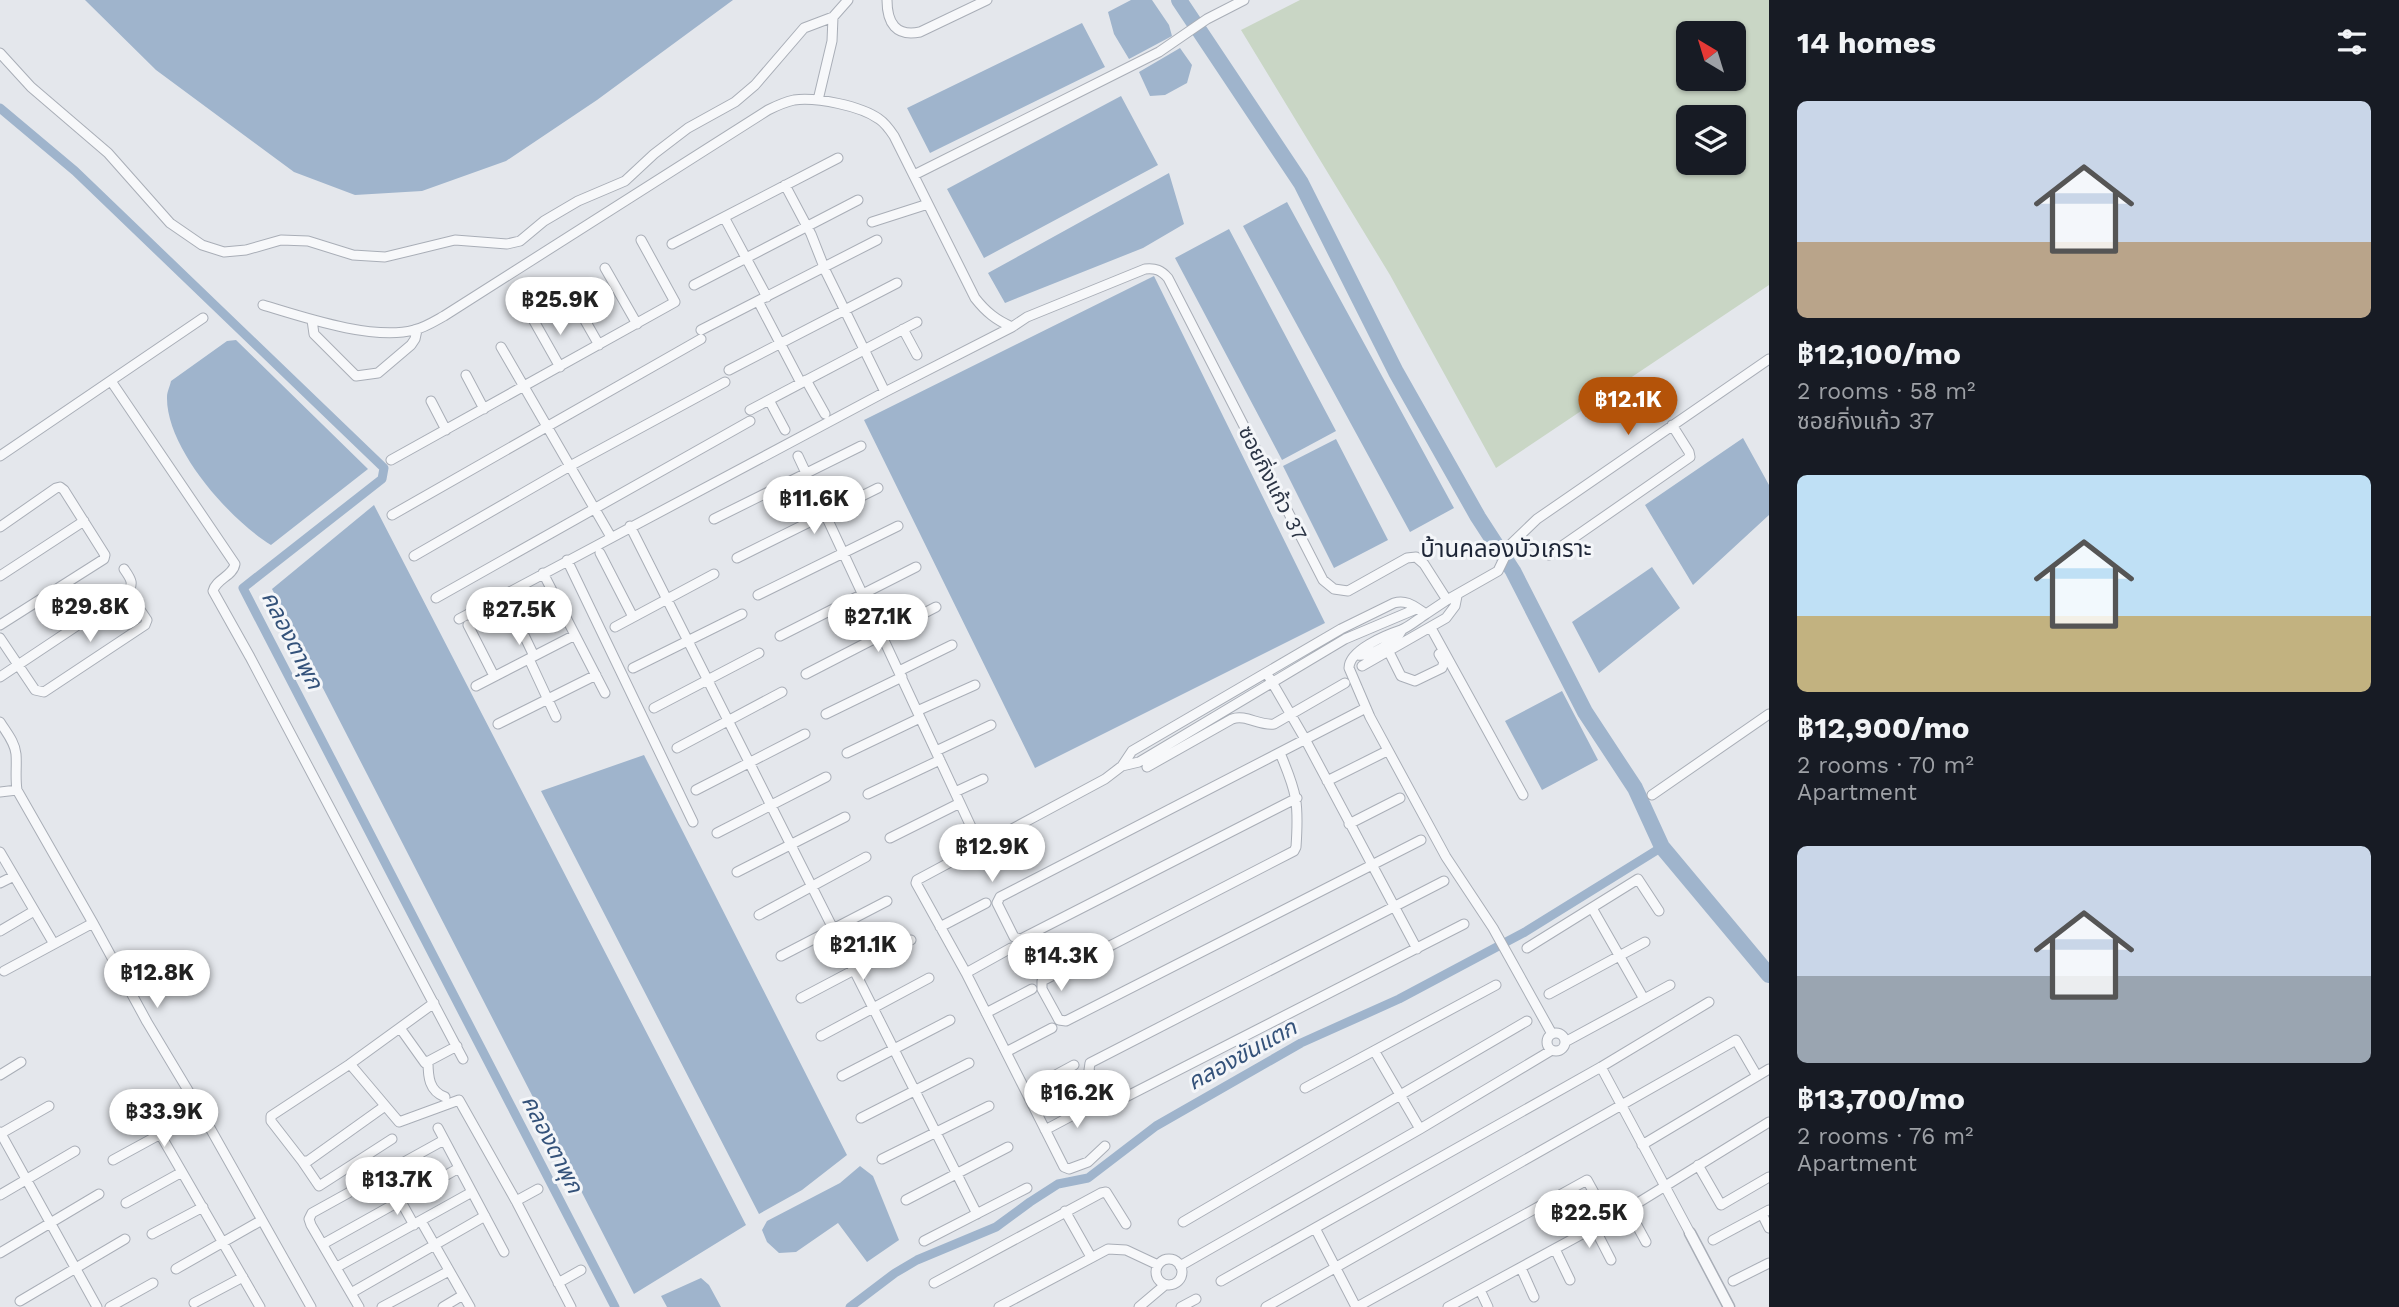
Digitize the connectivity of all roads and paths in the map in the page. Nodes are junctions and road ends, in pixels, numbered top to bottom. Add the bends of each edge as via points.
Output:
1 (848, 0) edge
2 (887, 0) edge
3 (987, 0) edge
4 (1244, 0) edge
5 (833, 17) junction
6 (0, 53) edge
7 (818, 100) junction
8 (838, 158) dead end
9 (914, 175) junction
10 (785, 185) junction
11 (858, 200) dead end
12 (928, 204) junction
13 (724, 217) junction
14 (872, 222) dead end
15 (806, 226) junction
16 (641, 240) dead end
17 (877, 240) dead end
18 (672, 244) dead end
19 (746, 258) junction
20 (824, 267) junction
21 (605, 268) dead end
22 (897, 283) dead end
23 (694, 285) dead end
24 (570, 294) dead end
25 (762, 299) junction
26 (263, 305) dead end
27 (844, 310) junction
28 (203, 318) dead end
29 (312, 320) junction
30 (534, 321) dead end
31 (917, 322) dead end
32 (637, 324) junction
33 (1012, 327) junction
34 (903, 329) junction
35 (417, 330) junction
36 (781, 343) junction
37 (599, 345) junction
38 (501, 347) dead end
39 (864, 350) junction
40 (917, 355) dead end
41 (1769, 359) edge
42 (560, 367) junction
43 (729, 370) dead end
44 (466, 375) dead end
45 (111, 381) junction
46 (726, 382) dead end
47 (804, 382) junction
48 (524, 387) junction
49 (885, 392) junction
50 (769, 400) junction
51 (431, 401) dead end
52 (484, 409) junction
53 (750, 410) dead end
54 (825, 414) dead end
55 (750, 421) dead end
56 (547, 425) junction
57 (1672, 425) junction
58 (446, 430) junction
59 (785, 430) dead end
60 (861, 446) dead end
61 (0, 456) edge
62 (798, 456) dead end
63 (391, 460) dead end
64 (570, 466) junction
65 (806, 473) junction
66 (878, 488) dead end
67 (594, 509) junction
68 (825, 513) junction
69 (392, 515) dead end
70 (714, 519) dead end
71 (85, 521) junction
72 (630, 526) junction
73 (898, 526) dead end
74 (0, 527) edge
75 (611, 537) junction
76 (600, 553) dead end
77 (844, 554) junction
78 (1549, 555) dead end
79 (414, 556) dead end
80 (737, 558) dead end
81 (566, 560) junction
82 (916, 567) dead end
83 (124, 569) dead end
84 (543, 573) junction
85 (715, 574) dead end
86 (0, 576) edge
87 (862, 593) junction
88 (126, 594) junction
89 (758, 595) dead end
90 (436, 598) dead end
91 (1452, 598) junction
92 (667, 600) junction
93 (508, 602) dead end
94 (936, 607) dead end
95 (1416, 609) junction
96 (742, 614) dead end
97 (1426, 614) junction
98 (633, 617) junction
99 (459, 619) dead end
100 (1356, 621) junction
101 (0, 625) edge
102 (468, 625) dead end
103 (615, 627) dead end
104 (1341, 629) junction
105 (1429, 629) junction
106 (1402, 630) junction
107 (1361, 631) junction
108 (575, 635) junction
109 (882, 635) junction
110 (780, 636) dead end
111 (0, 638) edge
112 (1345, 639) junction
113 (688, 641) junction
114 (952, 645) dead end
115 (1394, 646) junction
116 (759, 653) dead end
117 (1358, 655) junction
118 (532, 658) junction
119 (18, 664) junction
120 (1362, 666) dead end
121 (633, 668) dead end
122 (1267, 673) junction
123 (806, 674) dead end
124 (900, 674) junction
125 (596, 675) junction
126 (0, 677) edge
127 (494, 677) junction
128 (708, 680) junction
129 (1272, 682) junction
130 (1345, 683) dead end
131 (975, 685) dead end
132 (476, 686) dead end
133 (605, 692) dead end
134 (782, 692) dead end
135 (548, 699) junction
136 (654, 708) dead end
137 (1362, 710) dead end
138 (1196, 713) junction
139 (826, 714) dead end
140 (1769, 714) edge
141 (919, 715) junction
142 (1289, 715) junction
143 (556, 717) dead end
144 (728, 721) junction
145 (0, 722) edge
146 (498, 724) dead end
147 (1203, 724) junction
148 (991, 725) dead end
149 (805, 734) dead end
150 (1305, 739) junction
151 (677, 748) dead end
152 (846, 753) dead end
153 (1280, 753) junction
154 (1383, 753) dead end
155 (938, 756) junction
156 (749, 762) junction
157 (1122, 766) junction
158 (1147, 767) dead end
159 (827, 777) dead end
160 (984, 779) dead end
161 (1327, 781) junction
162 (17, 790) junction
163 (696, 790) dead end
164 (0, 792) edge
165 (955, 792) junction
166 (868, 794) dead end
167 (1523, 795) dead end
168 (1652, 795) dead end
169 (1297, 798) junction
170 (1400, 798) dead end
171 (960, 803) junction
172 (771, 805) junction
173 (845, 817) dead end
174 (693, 822) dead end
175 (1349, 824) junction
176 (717, 833) dead end
177 (890, 838) dead end
178 (1421, 839) dead end
179 (791, 845) junction
180 (980, 846) junction
181 (0, 852) edge
182 (866, 857) dead end
183 (1371, 865) junction
184 (737, 872) dead end
185 (14, 876) junction
186 (1444, 881) dead end
187 (0, 883) edge
188 (812, 886) junction
189 (887, 901) dead end
190 (986, 903) dead end
191 (1394, 907) junction
192 (1592, 908) junction
193 (34, 911) junction
194 (1659, 911) dead end
195 (759, 915) dead end
196 (93, 923) junction
197 (1464, 924) dead end
198 (940, 927) junction
199 (834, 929) junction
200 (0, 931) edge
201 (911, 940) dead end
202 (1645, 942) dead end
203 (54, 944) junction
204 (1011, 948) dead end
205 (1527, 948) dead end
206 (1417, 949) junction
207 (781, 956) dead end
208 (1620, 956) junction
209 (854, 970) junction
210 (4, 971) dead end
211 (966, 973) junction
212 (929, 978) dead end
213 (1496, 985) dead end
214 (1670, 985) dead end
215 (1032, 989) dead end
216 (1549, 994) dead end
217 (801, 998) dead end
218 (1644, 999) junction
219 (1709, 1002) dead end
220 (434, 1003) junction
221 (874, 1008) junction
222 (986, 1013) junction
223 (950, 1020) dead end
224 (1527, 1021) dead end
225 (400, 1028) junction
226 (1052, 1028) dead end
227 (1552, 1034) junction
228 (821, 1036) dead end
229 (1565, 1042) junction
230 (457, 1046) junction
231 (894, 1049) junction
232 (1552, 1050) junction
233 (1006, 1052) junction
234 (1375, 1052) junction
235 (463, 1059) dead end
236 (428, 1061) junction
237 (21, 1062) dead end
238 (969, 1063) dead end
239 (350, 1064) junction
240 (1074, 1065) dead end
241 (1601, 1067) junction
242 (1769, 1069) edge
243 (0, 1075) edge
244 (842, 1076) dead end
245 (1757, 1076) junction
246 (1306, 1088) dead end
247 (915, 1090) junction
248 (1026, 1091) junction
249 (1401, 1095) junction
250 (445, 1097) dead end
251 (1094, 1104) dead end
252 (1621, 1105) junction
253 (49, 1106) dead end
254 (385, 1106) junction
255 (989, 1106) dead end
256 (201, 1112) junction
257 (861, 1118) dead end
258 (1769, 1122) edge
259 (438, 1128) dead end
260 (1420, 1129) junction
261 (1045, 1130) junction
262 (936, 1132) junction
263 (0, 1133) edge
264 (160, 1134) junction
265 (392, 1139) dead end
266 (444, 1140) junction
267 (1642, 1145) junction
268 (1105, 1146) dead end
269 (1008, 1147) dead end
270 (75, 1151) dead end
271 (882, 1159) dead end
272 (113, 1160) dead end
273 (302, 1161) junction
274 (1698, 1165) junction
275 (459, 1168) junction
276 (182, 1172) junction
277 (385, 1173) junction
278 (957, 1174) junction
279 (1769, 1178) edge
280 (26, 1180) junction
281 (1665, 1186) junction
282 (1027, 1188) dead end
283 (538, 1189) dead end
284 (472, 1192) junction
285 (99, 1194) dead end
286 (0, 1195) edge
287 (906, 1200) dead end
288 (401, 1201) junction
289 (516, 1201) junction
290 (126, 1203) dead end
291 (202, 1207) junction
292 (1628, 1209) junction
293 (1065, 1211) junction
294 (1766, 1212) edge
295 (977, 1213) junction
296 (485, 1216) junction
297 (262, 1220) junction
298 (1609, 1220) junction
299 (1183, 1222) dead end
300 (50, 1223) junction
301 (418, 1223) junction
302 (1126, 1224) dead end
303 (1594, 1227) junction
304 (1315, 1228) junction
305 (1769, 1228) edge
306 (1690, 1233) joint
307 (152, 1234) dead end
308 (125, 1239) dead end
309 (1713, 1240) dead end
310 (924, 1241) dead end
311 (223, 1242) junction
312 (1646, 1242) dead end
313 (323, 1244) junction
314 (435, 1245) junction
315 (1555, 1249) junction
316 (504, 1252) dead end
317 (0, 1253) edge
318 (1091, 1257) junction
319 (1611, 1260) dead end
320 (1769, 1263) edge
321 (1158, 1265) junction
322 (1180, 1266) junction
323 (75, 1268) junction
324 (337, 1268) junction
325 (1336, 1268) junction
326 (1521, 1268) junction
327 (176, 1269) dead end
328 (449, 1270) junction
329 (581, 1270) dead end
330 (243, 1277) junction
331 (1570, 1280) dead end
332 (1221, 1281) dead end
333 (1733, 1281) dead end
334 (153, 1283) dead end
335 (558, 1283) junction
336 (934, 1283) dead end
337 (1165, 1285) junction
338 (1480, 1290) junction
339 (351, 1293) junction
340 (463, 1295) junction
341 (1535, 1297) dead end
342 (1196, 1299) dead end
343 (20, 1301) dead end
344 (194, 1303) dead end
345 (97, 1307) edge
346 (110, 1307) edge
347 (260, 1307) edge
348 (312, 1307) edge
349 (359, 1307) edge
350 (382, 1307) edge
351 (443, 1307) edge
352 (470, 1307) edge
353 (571, 1307) edge
354 (999, 1307) edge
355 (1139, 1307) edge
356 (1181, 1307) edge
357 (1266, 1307) edge
358 (1357, 1307) edge
359 (1448, 1307) edge
360 (1488, 1307) edge
361 (1728, 1307) edge

1 - 5 street
2 - 3 street via 895,28 910,34
4 - 9 street via 1198,24 1159,52
5 - 6 street via 804,28 745,94 662,147 625,181 578,201 520,241 455,240 385,257 353,255 308,241 281,240 224,252 202,245 170,223 108,153 31,87
5 - 7 street
7 - 9 street via 882,121
7 - 35 street via 795,100 768,110
8 - 10 street
9 - 12 street
10 - 13 street
10 - 15 street
11 - 15 street
12 - 14 street
12 - 33 street via 975,298 992,317
13 - 18 street
13 - 19 street
15 - 19 street
15 - 20 street
16 - 32 street via 675,302
17 - 20 street
19 - 23 street
19 - 25 street
20 - 25 street
20 - 27 street
21 - 32 street
22 - 27 street
24 - 37 street
25 - 36 street
25 - 56 street
26 - 29 street
27 - 36 street
27 - 39 street
28 - 45 street
29 - 35 street via 380,332
29 - 35 street via 317,338 356,376 378,373 411,345
30 - 42 street
31 - 34 street
32 - 37 street
33 - 49 street
33 - 91 street, ซอยกิ่งแก้ว 37 via 1145,269 1162,272 1323,580 1334,589 1348,591 1416,557
34 - 39 street
34 - 40 street
36 - 43 street
36 - 47 street
37 - 42 street
38 - 48 street
39 - 47 street
39 - 49 street
41 - 57 street
42 - 48 street
44 - 52 street
45 - 61 street
45 - 220 street via 235,564 213,591
46 - 64 street
47 - 50 street
47 - 54 street
48 - 52 street
48 - 56 street
49 - 72 street
50 - 53 street
50 - 59 street
51 - 58 street
52 - 58 street
55 - 67 street
56 - 64 street
56 - 69 street
57 - 78 street via 1690,457
57 - 91 street via 1537,519 1511,544 1498,571
58 - 63 street
60 - 65 street
62 - 65 street
64 - 67 street
64 - 79 street
65 - 68 street
65 - 70 street
66 - 68 street
67 - 75 street
67 - 90 street
68 - 77 street
68 - 80 street
71 - 74 street via 60,487
71 - 86 street
71 - 101 street via 104,559
72 - 75 street
72 - 92 street
73 - 77 street
75 - 81 street
76 - 98 street
77 - 87 street
77 - 89 street
81 - 84 street
81 - 174 street
82 - 87 street
83 - 88 street via 132,582
84 - 99 street
84 - 108 street
85 - 92 street
87 - 109 street
87 - 110 street
88 - 119 street
88 - 119 street via 147,620 145,625 44,692 35,690
91 - 97 street
91 - 105 street via 1451,613
92 - 98 street
92 - 113 street
93 - 118 street
94 - 109 street
95 - 97 street
95 - 100 street via 1402,601
95 - 107 street
96 - 113 street
97 - 106 street
98 - 103 street
100 - 104 street
100 - 107 street
102 - 127 street
104 - 112 street
104 - 122 street
105 - 115 street
105 - 115 street via 1444,662 1415,681 1398,672
105 - 167 street
106 - 115 street
106 - 117 street via 1361,649
107 - 112 street
108 - 118 street
108 - 125 street
109 - 123 street
109 - 124 street
111 - 119 street
112 - 129 street
113 - 121 street
113 - 128 street
114 - 124 street
115 - 117 street
115 - 120 street
116 - 128 street
117 - 227 street via 1350,660 1349,668 1370,717 1446,857 1493,928
118 - 127 street
118 - 135 street
119 - 126 street
122 - 129 street
122 - 138 street
124 - 139 street
124 - 141 street
125 - 133 street
125 - 135 street
127 - 132 street
128 - 136 street
128 - 144 street
129 - 142 street
129 - 147 street
130 - 142 street
131 - 141 street
134 - 144 street
135 - 143 street
135 - 146 street
137 - 150 street
138 - 147 street
138 - 157 street via 1132,751
140 - 168 street
141 - 152 street
141 - 155 street
142 - 150 street
142 - 158 street via 1265,725 1232,719
144 - 151 street
144 - 156 street
145 - 162 street via 16,752
147 - 157 street via 1139,762
148 - 155 street
149 - 156 street
150 - 153 street
150 - 161 street
153 - 169 street
153 - 169 street via 1000,897 997,903 1014,937 1021,939
154 - 161 street
155 - 165 street
155 - 166 street
156 - 163 street
156 - 172 street
157 - 180 street
159 - 172 street
160 - 165 street
161 - 175 street
162 - 164 street
162 - 196 street
165 - 171 street
169 - 183 street via 1296,847 1289,855 1042,981 1059,1020 1066,1021
170 - 175 street
171 - 177 street
171 - 180 street
172 - 176 street
172 - 179 street
173 - 179 street
175 - 183 street
178 - 183 street
179 - 184 street
179 - 188 street
180 - 198 street via 917,880
181 - 185 street
182 - 188 street
183 - 191 street
185 - 187 street
185 - 193 street
186 - 191 street
188 - 195 street
188 - 199 street
189 - 199 street
190 - 198 street
191 - 206 street
191 - 206 street via 1090,1063 1089,1070 1106,1103 1112,1104
192 - 194 street via 1638,879
192 - 205 street
192 - 208 street
193 - 200 street
193 - 203 street
196 - 203 street
196 - 256 street
197 - 206 street
198 - 211 street
199 - 207 street
199 - 209 street
201 - 209 street
202 - 208 street
203 - 210 street
204 - 211 street
208 - 216 street
208 - 218 street
209 - 217 street
209 - 221 street
211 - 222 street
212 - 221 street
213 - 234 street
214 - 218 street
215 - 222 street
218 - 229 street
219 - 241 street
220 - 225 street
220 - 230 street
221 - 228 street
221 - 231 street
222 - 233 street
223 - 231 street
224 - 249 street
225 - 236 street via 425,1063
225 - 239 street
226 - 233 street
227 - 229 street via 1561,1035
227 - 232 street via 1547,1041
229 - 232 street via 1560,1050
230 - 235 street
230 - 236 street
231 - 244 street
231 - 247 street
232 - 260 street
233 - 248 street
234 - 246 street
234 - 249 street
236 - 250 street via 429,1081
237 - 243 street
238 - 247 street
239 - 254 street
239 - 273 street via 271,1116
240 - 248 street
241 - 252 street
241 - 304 street
242 - 245 street
245 - 252 street via 1736,1040
245 - 267 street
247 - 257 street
247 - 262 street
248 - 261 street
249 - 260 street
249 - 299 street
251 - 261 street
252 - 267 street
252 - 325 street
253 - 263 street
254 - 273 street
254 - 289 street via 398,1122 459,1100
255 - 262 street
256 - 264 street
256 - 297 street
258 - 274 street
259 - 266 street
260 - 322 street
261 - 268 street via 1066,1168 1084,1165
262 - 271 street
262 - 278 street
263 - 280 street
264 - 272 street
264 - 276 street
265 - 273 street via 319,1186
266 - 275 street
266 - 277 street
267 - 281 street
269 - 278 street
270 - 280 street
274 - 279 street via 1721,1205
274 - 281 street
275 - 284 street
275 - 288 street
276 - 290 street
276 - 291 street
277 - 288 street
277 - 313 street via 312,1213 309,1219
278 - 287 street
278 - 295 street
280 - 286 street
280 - 300 street
281 - 292 street
281 - 306 street
282 - 295 street
283 - 289 street
284 - 296 street
284 - 301 street
285 - 300 street
288 - 301 street
288 - 313 street
289 - 335 street
291 - 307 street
291 - 311 street
292 - 298 street
292 - 312 street
293 - 302 street via 1106,1192
293 - 318 street
293 - 336 street
294 - 305 street
294 - 309 street
295 - 310 street
296 - 314 street
296 - 316 street
297 - 311 street
297 - 348 street
298 - 303 street
298 - 358 street via 1587,1180
300 - 317 street
300 - 323 street
301 - 314 street
301 - 324 street
303 - 315 street
303 - 319 street
304 - 325 street
304 - 332 street
306 - 361 street
308 - 323 street
311 - 327 street
311 - 330 street
313 - 324 street
314 - 328 street
314 - 339 street
315 - 326 street
315 - 331 street
318 - 321 street via 1121,1249
318 - 354 street
320 - 333 street
321 - 322 street via 1169,1259
321 - 337 street via 1156,1277
322 - 337 street via 1180,1279
323 - 343 street
323 - 345 street
324 - 339 street
325 - 357 street
325 - 358 street
326 - 338 street
326 - 341 street
328 - 340 street
328 - 350 street
329 - 335 street
330 - 344 street
330 - 347 street
334 - 346 street
335 - 353 street
337 - 355 street
338 - 359 street
338 - 360 street
339 - 349 street
340 - 351 street
340 - 352 street
342 - 356 street

